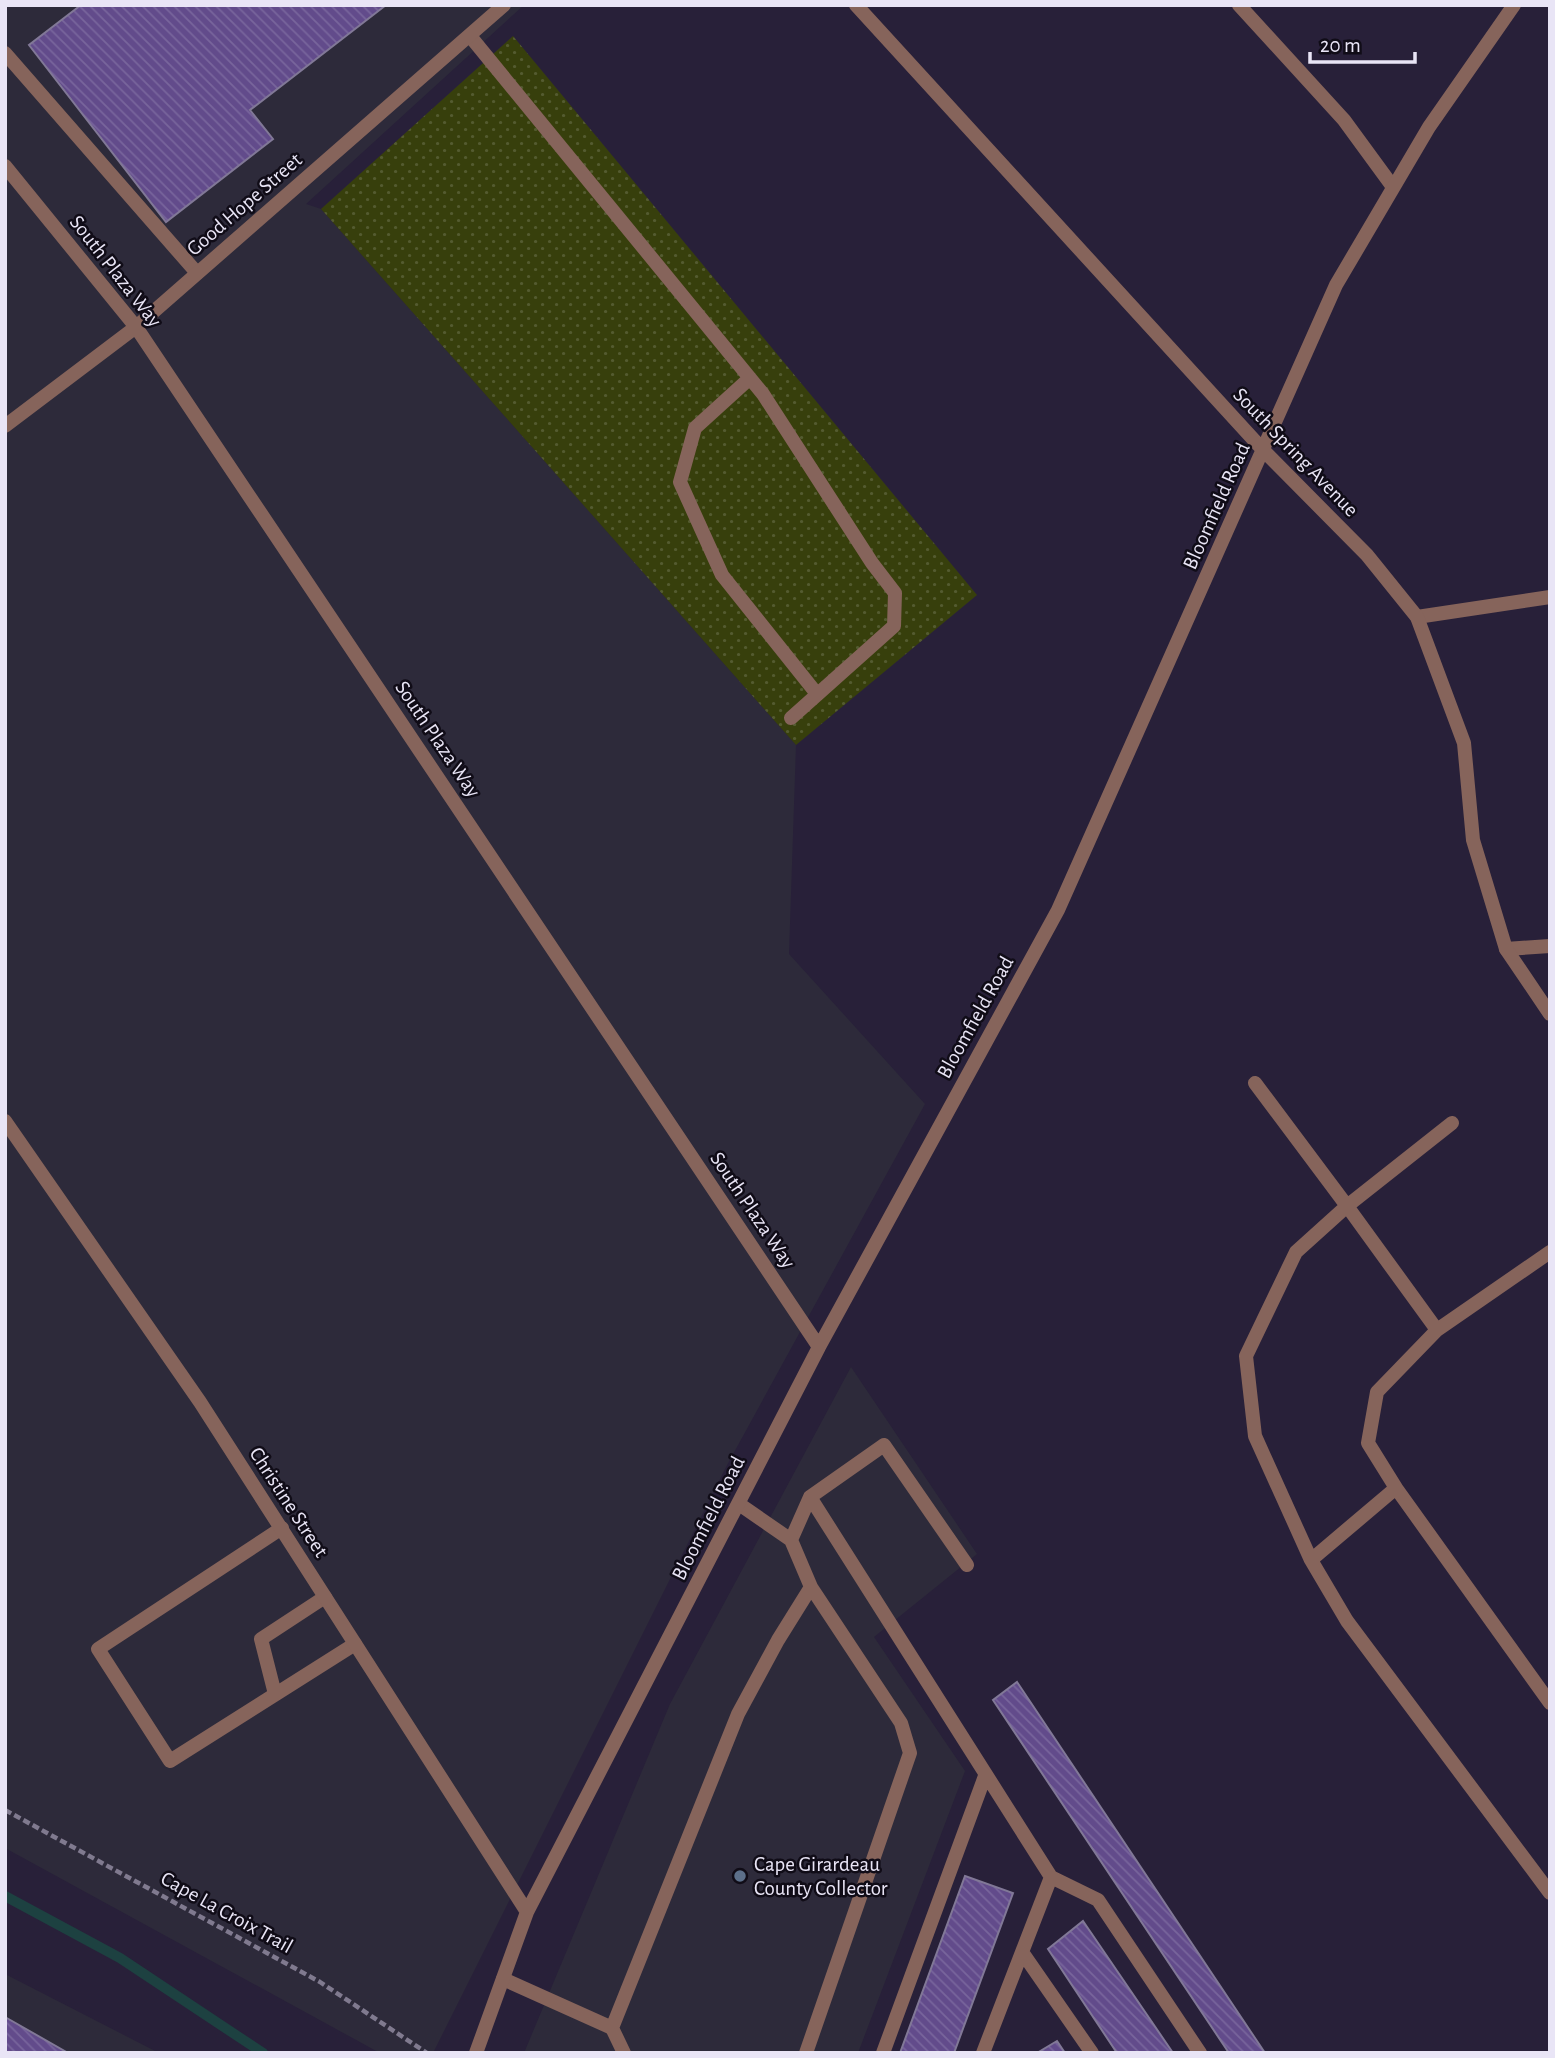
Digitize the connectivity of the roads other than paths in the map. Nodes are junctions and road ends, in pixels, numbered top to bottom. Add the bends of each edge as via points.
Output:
1 (504, 5) edge
2 (856, 5) edge
3 (1239, 5) edge
4 (1514, 5) edge
5 (470, 36) junction
6 (5, 53) edge
7 (5, 166) edge
8 (1394, 187) junction
9 (197, 273) junction
10 (136, 327) junction
11 (750, 378) junction
12 (5, 426) edge
13 (1264, 451) junction
14 (1550, 597) edge
15 (1417, 617) junction
16 (817, 694) junction
17 (791, 718) dead end
18 (1550, 946) edge
19 (1506, 949) junction
20 (1550, 1014) edge
21 (1255, 1083) dead end
22 (5, 1121) edge
23 (1452, 1124) dead end
24 (1347, 1206) junction
25 (1550, 1251) edge
26 (1437, 1330) junction
27 (820, 1347) junction
28 (1396, 1488) junction
29 (810, 1497) junction
30 (738, 1504) junction
31 (282, 1528) junction
32 (791, 1540) junction
33 (1311, 1560) junction
34 (967, 1565) dead end
35 (811, 1587) junction
36 (325, 1597) junction
37 (355, 1644) junction
38 (275, 1694) junction
39 (1550, 1703) edge
40 (985, 1776) junction
41 (1051, 1877) junction
42 (1550, 1893) edge
43 (527, 1912) junction
44 (1022, 1952) junction
45 (503, 1979) junction
46 (612, 2028) junction
47 (476, 2053) edge
48 (624, 2053) edge
49 (806, 2053) edge
50 (883, 2053) edge
51 (983, 2053) edge
52 (1092, 2053) edge
53 (1200, 2053) edge

1 - 5 street, Good Hope Street
2 - 13 street, South Spring Avenue
3 - 8 street via 1344,120
4 - 8 street, Bloomfield Road via 1429,127
5 - 9 street, Good Hope Street
5 - 11 street
6 - 9 street
7 - 10 street, South Plaza Way
8 - 13 street, Bloomfield Road via 1336,285
9 - 10 street, Good Hope Street
10 - 12 street, Good Hope Street
10 - 27 street, South Plaza Way
11 - 16 street via 695,428 680,482 722,575
11 - 16 street via 895,593 894,626
13 - 15 street, South Spring Avenue via 1367,555
13 - 27 street, Bloomfield Road via 1058,910
14 - 15 street
15 - 19 street, South Spring Avenue via 1464,743 1473,841
16 - 17 street
18 - 19 street
19 - 20 street, South Spring Avenue
21 - 24 street
22 - 31 street, Christine Street
23 - 24 street
24 - 26 street
24 - 33 street via 1296,1252 1246,1356 1255,1436
25 - 26 street
26 - 28 street via 1377,1392 1368,1443
27 - 30 street, Bloomfield Road
28 - 33 street
28 - 39 street
29 - 32 street
29 - 34 street via 884,1445
29 - 40 street
30 - 32 street
30 - 43 street, Bloomfield Road
31 - 36 street, Christine Street
31 - 38 street via 98,1649 170,1761
32 - 35 street
33 - 42 street via 1347,1620
35 - 46 street via 738,1714
35 - 49 street via 901,1723 909,1753
36 - 37 street, Christine Street
36 - 38 street via 261,1639
37 - 38 street
37 - 43 street, Christine Street
40 - 41 street
40 - 50 street
41 - 44 street
41 - 53 street via 1098,1900
43 - 45 street, Bloomfield Road
44 - 51 street
44 - 52 street
45 - 46 street
45 - 47 street, Bloomfield Road
46 - 48 street

